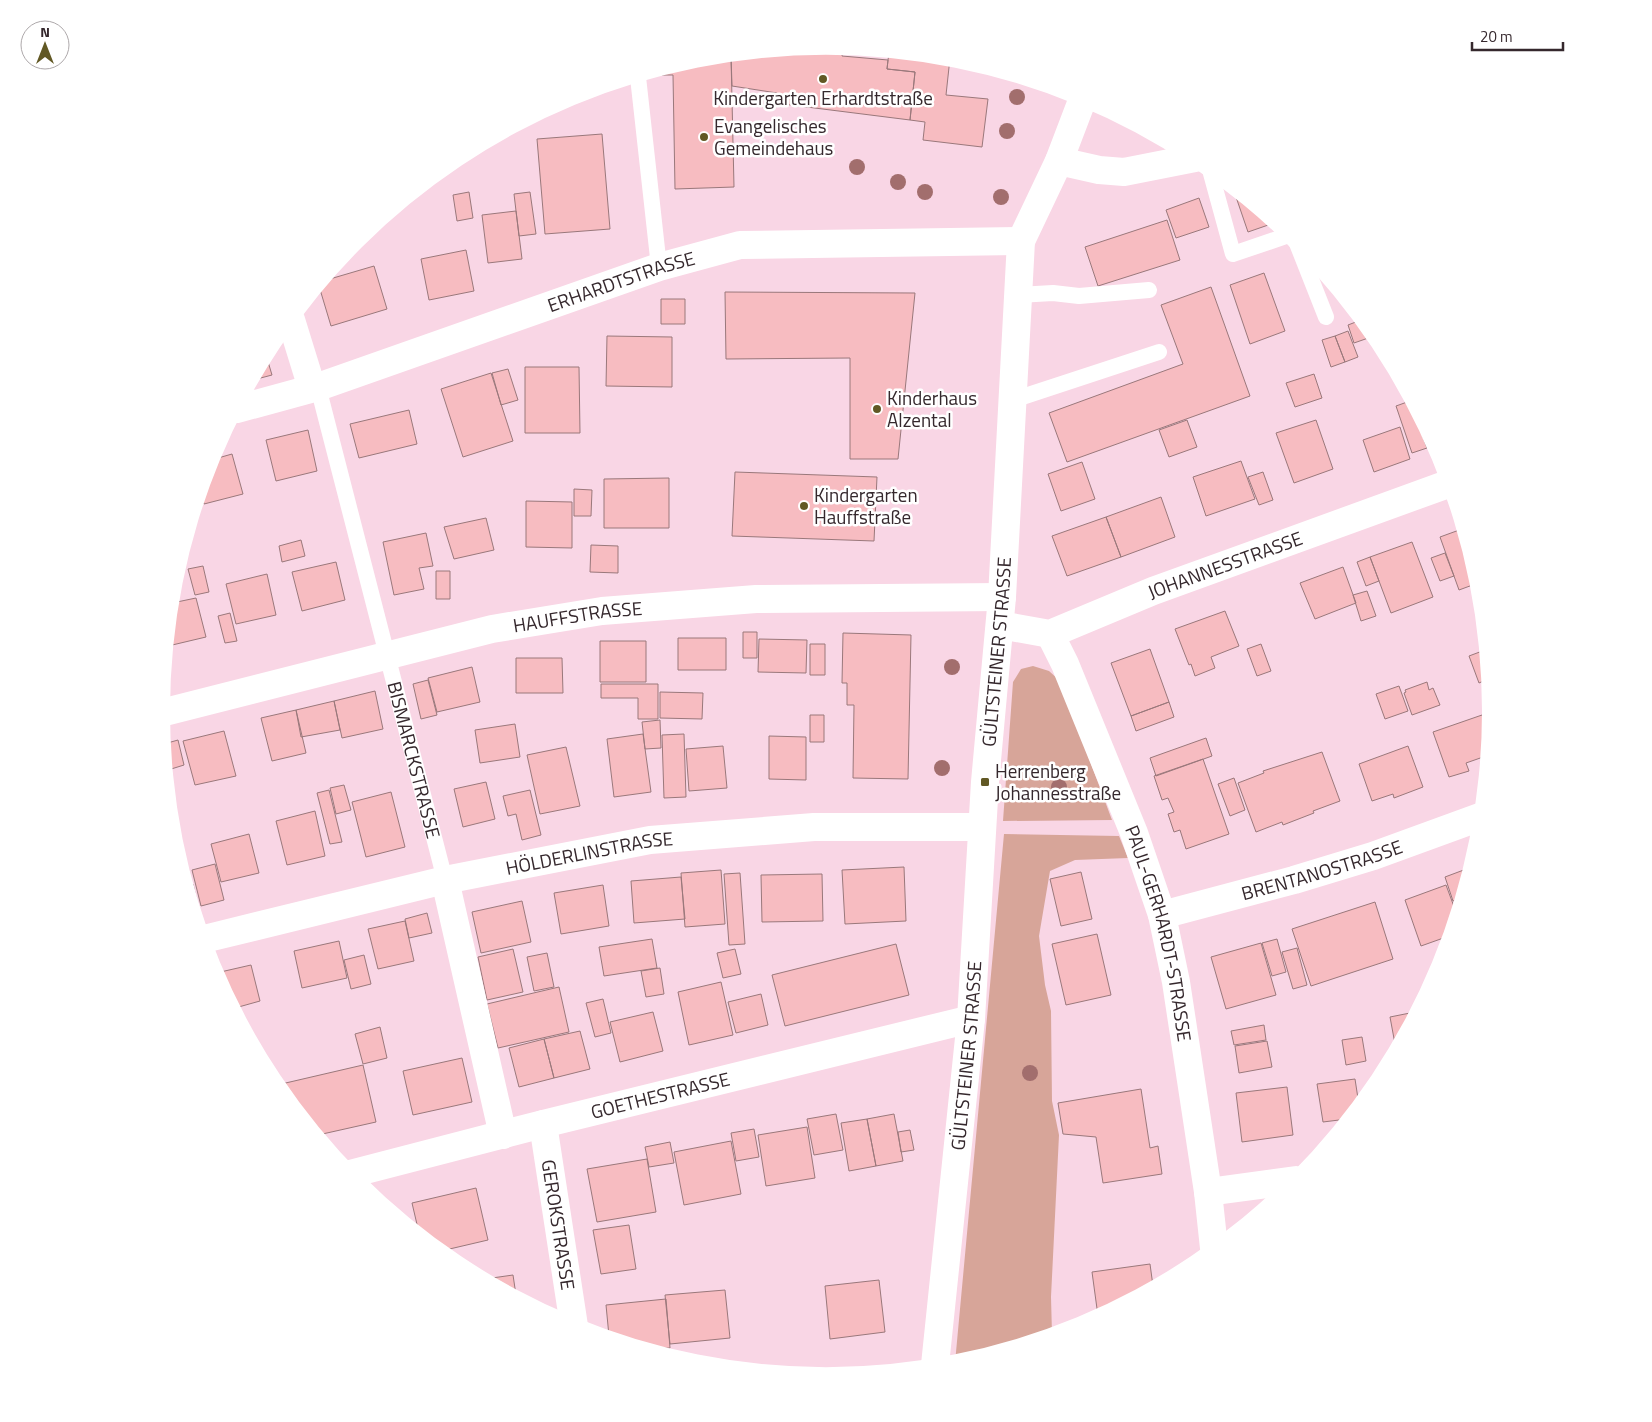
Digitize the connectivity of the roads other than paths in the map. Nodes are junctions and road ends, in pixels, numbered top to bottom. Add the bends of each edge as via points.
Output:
1 (639, 83) edge
2 (1080, 106) edge
3 (1059, 161) junction
4 (1182, 161) edge
5 (1214, 183) edge
6 (1281, 239) edge
7 (1022, 241) junction
8 (1304, 262) edge
9 (658, 267) junction
10 (1149, 290) dead end
11 (1018, 295) junction
12 (1326, 318) dead end
13 (294, 329) edge
14 (1159, 352) dead end
15 (315, 388) junction
16 (1013, 400) junction
17 (246, 407) edge
18 (1442, 486) edge
19 (1002, 597) junction
20 (1000, 626) junction
21 (1050, 634) junction
22 (388, 655) junction
23 (170, 711) edge
24 (1472, 820) edge
25 (982, 827) junction
26 (445, 880) junction
27 (1162, 915) junction
28 (211, 937) edge
29 (971, 1019) junction
30 (543, 1124) junction
31 (503, 1135) junction
32 (359, 1172) edge
33 (1283, 1182) edge
34 (1208, 1192) junction
35 (1213, 1240) edge
36 (572, 1316) edge
37 (936, 1357) edge

1 - 9 lane
2 - 3 street, GÜLTSTEINER STRASSE
3 - 4 street via 1124,172
3 - 7 street, GÜLTSTEINER STRASSE
5 - 6 lane via 1233,254
7 - 9 street, ERHARDTSTRASSE via 740,246
7 - 11 street, GÜLTSTEINER STRASSE
8 - 12 lane
9 - 15 street, ERHARDTSTRASSE
10 - 11 lane via 1079,296
11 - 16 street, GÜLTSTEINER STRASSE
13 - 15 street, BISMARCKSTRASSE
14 - 16 lane
15 - 17 street, ERHARDTSTRASSE
15 - 22 lane, BISMARCKSTRASSE
16 - 19 street, GÜLTSTEINER STRASSE
18 - 21 street, JOHANNESSTRASSE via 1153,591
19 - 20 street, GÜLTSTEINER STRASSE
19 - 22 street, HAUFFSTRASSE via 756,599 602,611 492,628
20 - 21 street
20 - 25 street, GÜLTSTEINER STRASSE
21 - 27 street, PAUL-GERHARDT-STRASSE via 1066,664 1130,824
22 - 23 street, HAUFFSTRASSE
22 - 26 lane, BISMARCKSTRASSE
24 - 27 street, BRENTANOSTRASSE via 1374,856
25 - 26 street, HÖLDERLINSTRASSE via 814,827 650,840
25 - 29 street, GÜLTSTEINER STRASSE
26 - 28 street, HÖLDERLINSTRASSE
26 - 31 street, BISMARCKSTRASSE
27 - 34 street, PAUL-GERHARDT-STRASSE via 1176,982
29 - 30 street, GOETHESTRASSE
29 - 37 street, GÜLTSTEINER STRASSE
30 - 31 street, GOETHESTRASSE
30 - 36 street, GEROKSTRASSE
31 - 32 street, GOETHESTRASSE
33 - 34 street
34 - 35 street, PAUL-GERHARDT-STRASSE

